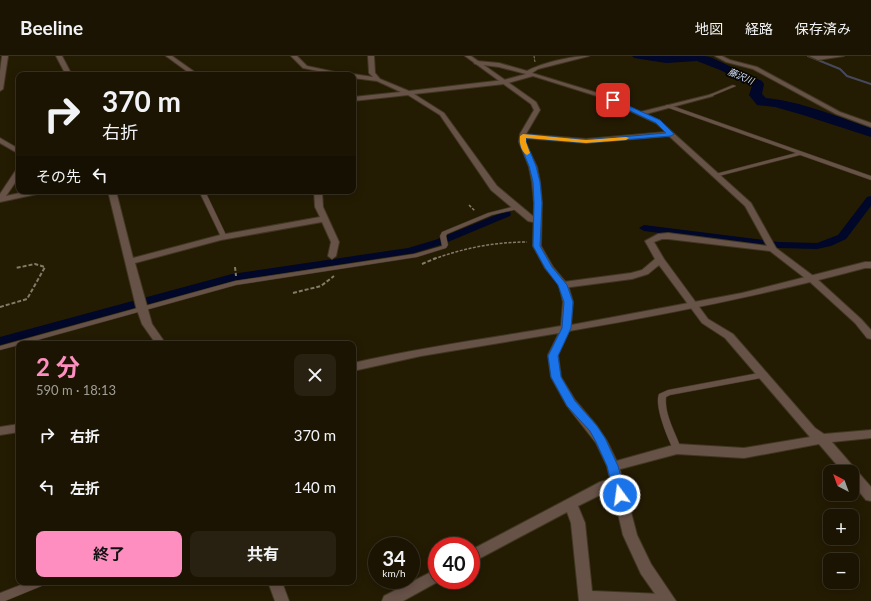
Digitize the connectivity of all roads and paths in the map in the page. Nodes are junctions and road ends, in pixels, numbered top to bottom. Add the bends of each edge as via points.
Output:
1 (5, 56) edge
2 (60, 56) edge
3 (169, 56) edge
4 (294, 56) edge
5 (371, 56) edge
6 (468, 56) edge
7 (586, 56) edge
8 (718, 56) edge
9 (812, 56) edge
10 (841, 56) edge
11 (477, 62) junction
12 (68, 72) edge
13 (192, 72) edge
14 (331, 72) edge
15 (530, 73) junction
16 (356, 76) edge
17 (378, 80) junction
18 (504, 82) junction
19 (734, 86) dead end
20 (0, 89) edge
21 (409, 93) junction
22 (711, 95) joint
23 (356, 99) edge
24 (668, 106) junction
25 (642, 113) junction
26 (871, 125) edge
27 (671, 134) junction
28 (523, 136) junction
29 (0, 140) edge
30 (16, 150) edge
31 (801, 153) junction
32 (717, 174) junction
33 (16, 176) edge
34 (871, 178) edge
35 (25, 194) edge
36 (113, 194) edge
37 (203, 194) edge
38 (318, 194) edge
39 (0, 200) edge
40 (516, 208) junction
41 (324, 218) junction
42 (537, 221) junction
43 (224, 237) junction
44 (536, 242) junction
45 (771, 246) junction
46 (332, 256) dead end
47 (660, 260) junction
48 (130, 262) junction
49 (422, 264) dead end
50 (871, 265) edge
51 (235, 267) dead end
52 (16, 268) dead end
53 (329, 269) junction
54 (235, 273) dead end
55 (813, 280) junction
56 (562, 285) junction
57 (293, 293) dead end
58 (693, 304) junction
59 (141, 305) junction
60 (0, 307) edge
61 (566, 328) junction
62 (871, 336) edge
63 (23, 341) edge
64 (159, 341) edge
65 (16, 343) edge
66 (0, 348) edge
67 (356, 366) edge
68 (764, 375) junction
69 (16, 428) edge
70 (0, 431) edge
71 (871, 434) edge
72 (822, 439) junction
73 (677, 449) junction
74 (844, 465) edge
75 (613, 466) junction
76 (616, 482) junction
77 (859, 482) edge
78 (871, 496) edge
79 (571, 504) junction
80 (480, 552) edge
81 (428, 580) edge
82 (32, 585) edge
83 (276, 585) edge
84 (0, 598) edge
85 (282, 601) edge
86 (389, 601) edge
87 (662, 601) edge
88 (669, 601) edge

1 - 20 street
2 - 12 street
3 - 13 street
4 - 14 street via 305,67
5 - 17 street via 372,73
6 - 11 street
7 - 15 street via 536,68
8 - 26 street via 755,68 838,114
9 - 10 street
11 - 15 street
11 - 18 street
15 - 18 street
15 - 25 street via 596,93
16 - 17 street
17 - 21 street
18 - 21 street
18 - 28 street via 534,103 537,110
19 - 22 lane
21 - 23 street
21 - 40 street via 442,114 494,188
22 - 24 street
24 - 25 street
24 - 31 lane
25 - 27 street via 658,122
27 - 28 street via 586,142
27 - 32 street
28 - 42 street via 522,142 533,166 536,182
29 - 30 street
31 - 32 lane
31 - 34 lane
32 - 45 street via 748,204
33 - 39 street
35 - 39 street
36 - 48 street
37 - 43 lane
38 - 41 street via 319,208
40 - 42 street
40 - 53 lane via 483,217 444,233 445,244 442,248 402,259
41 - 43 street
41 - 46 street via 335,242
42 - 44 street
43 - 48 street
44 - 49 path via 500,242 454,252
44 - 56 street via 540,254
45 - 47 street via 661,236 649,241
45 - 55 street
47 - 56 street via 645,272 632,276
47 - 58 street
48 - 59 street
50 - 55 street
51 - 54 path
52 - 60 path via 36,264 45,267 27,299
53 - 57 path via 334,276 329,282
53 - 59 lane via 235,283
55 - 58 street
55 - 62 street
56 - 61 street via 568,302
58 - 61 street
58 - 68 street via 705,321 729,336
59 - 63 lane
59 - 64 street via 148,324
61 - 67 street
61 - 75 street via 553,356 556,377 571,403 593,428
65 - 66 lane
68 - 72 street via 811,431
68 - 73 lane via 662,396 663,412
69 - 70 street
71 - 72 street
72 - 73 street via 744,453
72 - 74 street
73 - 75 street
75 - 76 street
76 - 79 street
76 - 88 street via 630,535 646,568
77 - 78 street
79 - 80 street
79 - 87 street via 578,523 585,598
81 - 86 street
82 - 84 lane
83 - 85 street

